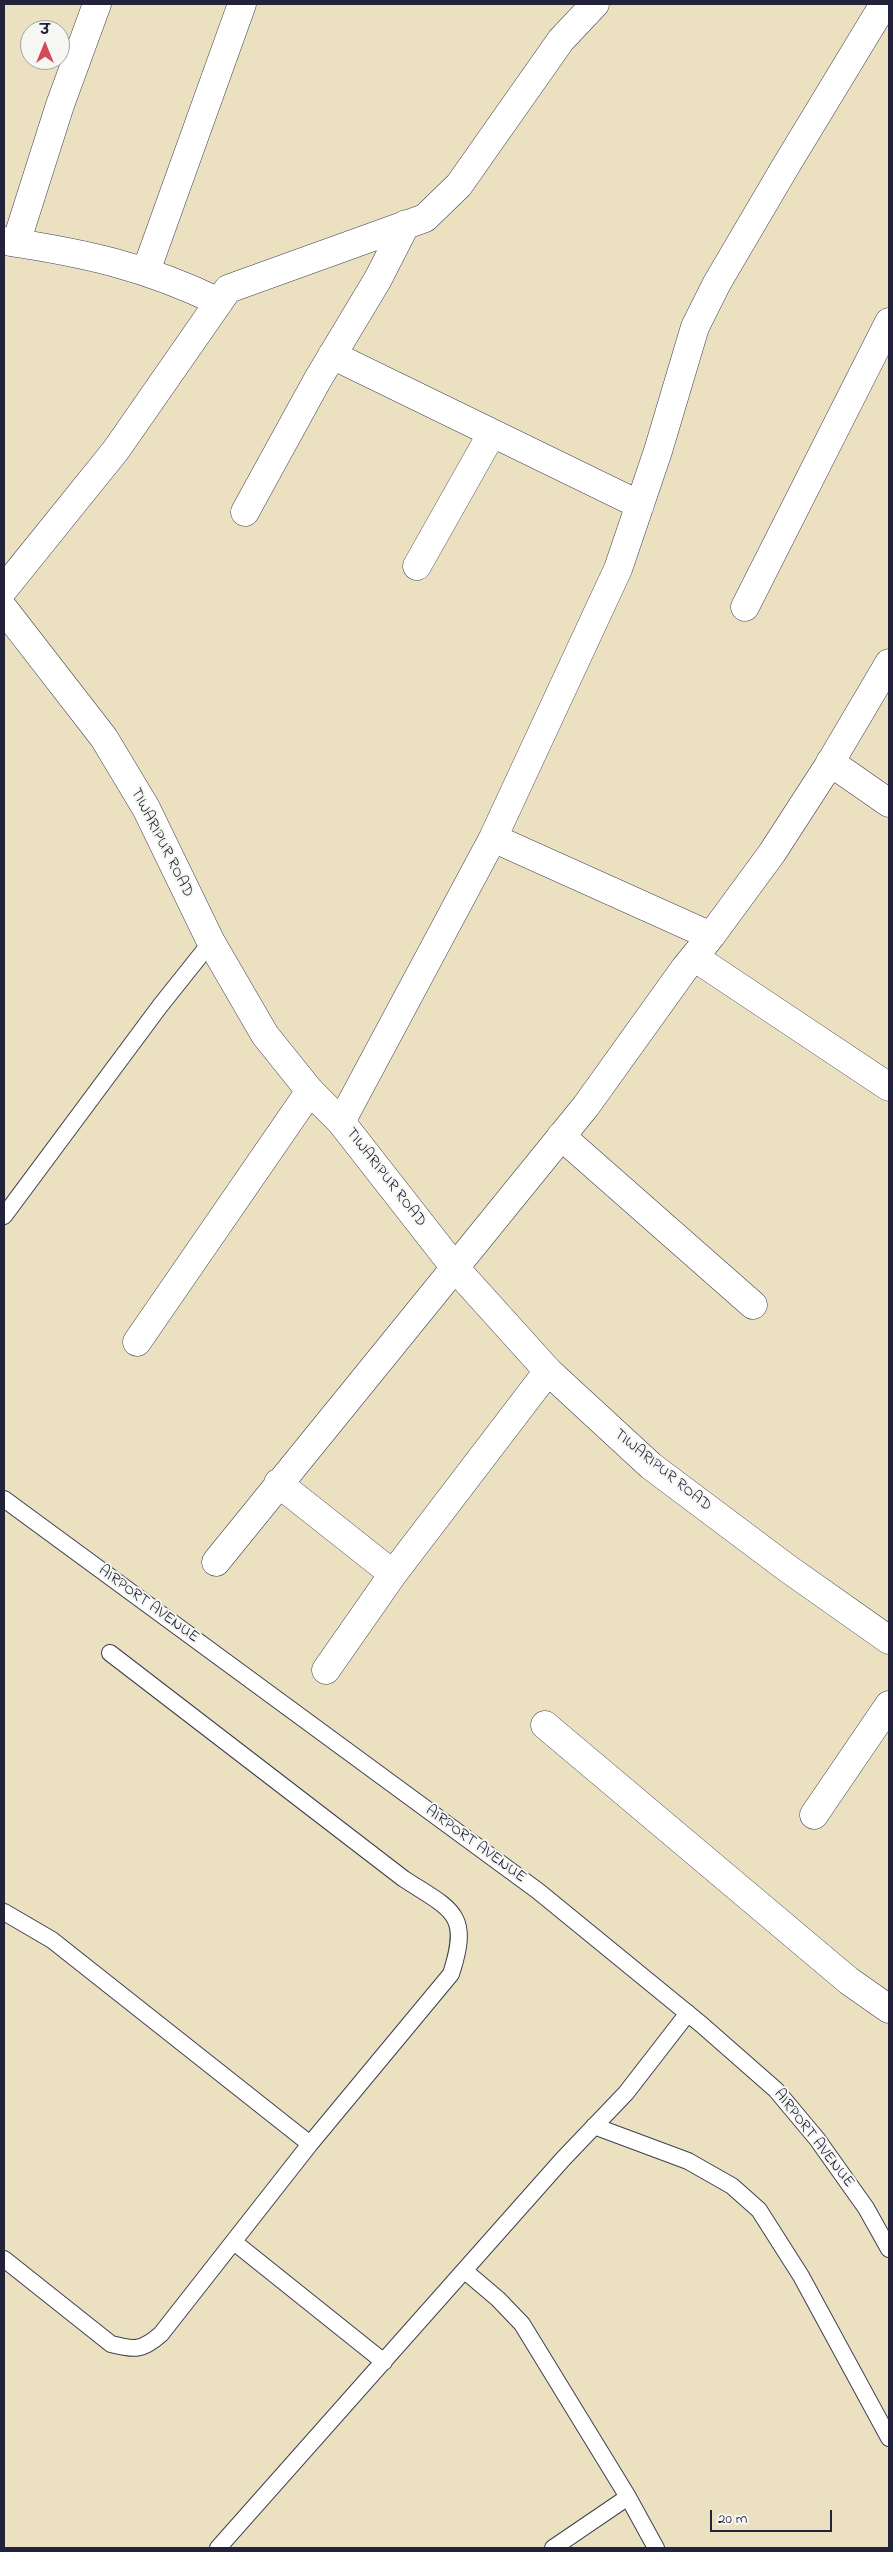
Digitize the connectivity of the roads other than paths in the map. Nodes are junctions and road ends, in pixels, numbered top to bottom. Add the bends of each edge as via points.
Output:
1 (98, 4) edge
2 (242, 4) edge
3 (595, 4) edge
4 (884, 4) edge
5 (406, 224) junction
6 (10, 242) edge
7 (146, 271) junction
8 (219, 302) junction
9 (889, 322) edge
10 (332, 355) junction
11 (492, 433) junction
12 (640, 505) junction
13 (245, 512) dead end
14 (417, 566) dead end
15 (4, 589) edge
16 (745, 607) dead end
17 (4, 609) edge
18 (889, 662) edge
19 (830, 762) junction
20 (889, 802) edge
21 (493, 838) junction
22 (211, 942) junction
23 (703, 947) junction
24 (889, 1087) edge
25 (310, 1091) junction
26 (341, 1122) junction
27 (561, 1136) junction
28 (4, 1216) edge
29 (456, 1269) junction
30 (753, 1305) dead end
31 (137, 1342) dead end
32 (548, 1371) junction
33 (278, 1483) junction
34 (4, 1499) edge
35 (216, 1562) dead end
36 (393, 1574) junction
37 (889, 1640) edge
38 (110, 1653) dead end
39 (326, 1670) dead end
40 (889, 1705) edge
41 (545, 1725) dead end
42 (814, 1815) dead end
43 (4, 1912) edge
44 (889, 2009) edge
45 (688, 2013) junction
46 (594, 2126) junction
47 (310, 2144) junction
48 (234, 2242) junction
49 (889, 2249) edge
50 (4, 2259) edge
51 (464, 2271) junction
52 (384, 2362) junction
53 (889, 2438) edge
54 (628, 2497) junction
55 (218, 2548) edge
56 (553, 2548) edge
57 (656, 2548) edge

1 - 6 street
2 - 7 street
3 - 5 street via 561,40 459,185 425,218
4 - 12 street via 717,283 700,318
5 - 8 street via 228,290
5 - 10 street via 378,279
6 - 7 street via 117,262
7 - 8 street
8 - 15 street via 116,450
9 - 16 street
10 - 11 street
10 - 13 street
11 - 12 street
11 - 14 street
12 - 21 street via 618,569
17 - 22 street, TIWARIPUR ROAD via 104,738 146,808
18 - 19 street
19 - 20 street
19 - 23 street via 772,853
21 - 23 street
21 - 26 street
22 - 25 street, TIWARIPUR ROAD via 266,1035
22 - 28 lane
23 - 24 street
23 - 27 street
25 - 26 street, TIWARIPUR ROAD
25 - 31 street
26 - 29 street, TIWARIPUR ROAD
27 - 29 street
27 - 30 street
29 - 32 street, TIWARIPUR ROAD
29 - 33 street
32 - 36 street
32 - 37 street, TIWARIPUR ROAD via 651,1466
33 - 35 street
33 - 36 street
34 - 45 lane, AIRPORT AVENUE via 538,1891
36 - 39 street
38 - 47 lane via 404,1879 447,1907 458,1924 460,1947 451,1974
40 - 42 street
41 - 44 street via 849,1980
43 - 47 lane via 52,1940
45 - 46 lane via 626,2093
45 - 49 lane, AIRPORT AVENUE via 776,2090 845,2177
46 - 51 lane
46 - 53 lane via 688,2161 732,2186 759,2210 801,2276
47 - 48 lane
48 - 50 lane via 161,2334 148,2345 131,2349 110,2344
48 - 52 lane
51 - 52 lane
51 - 54 lane via 522,2324
52 - 55 lane
54 - 56 lane
54 - 57 lane

